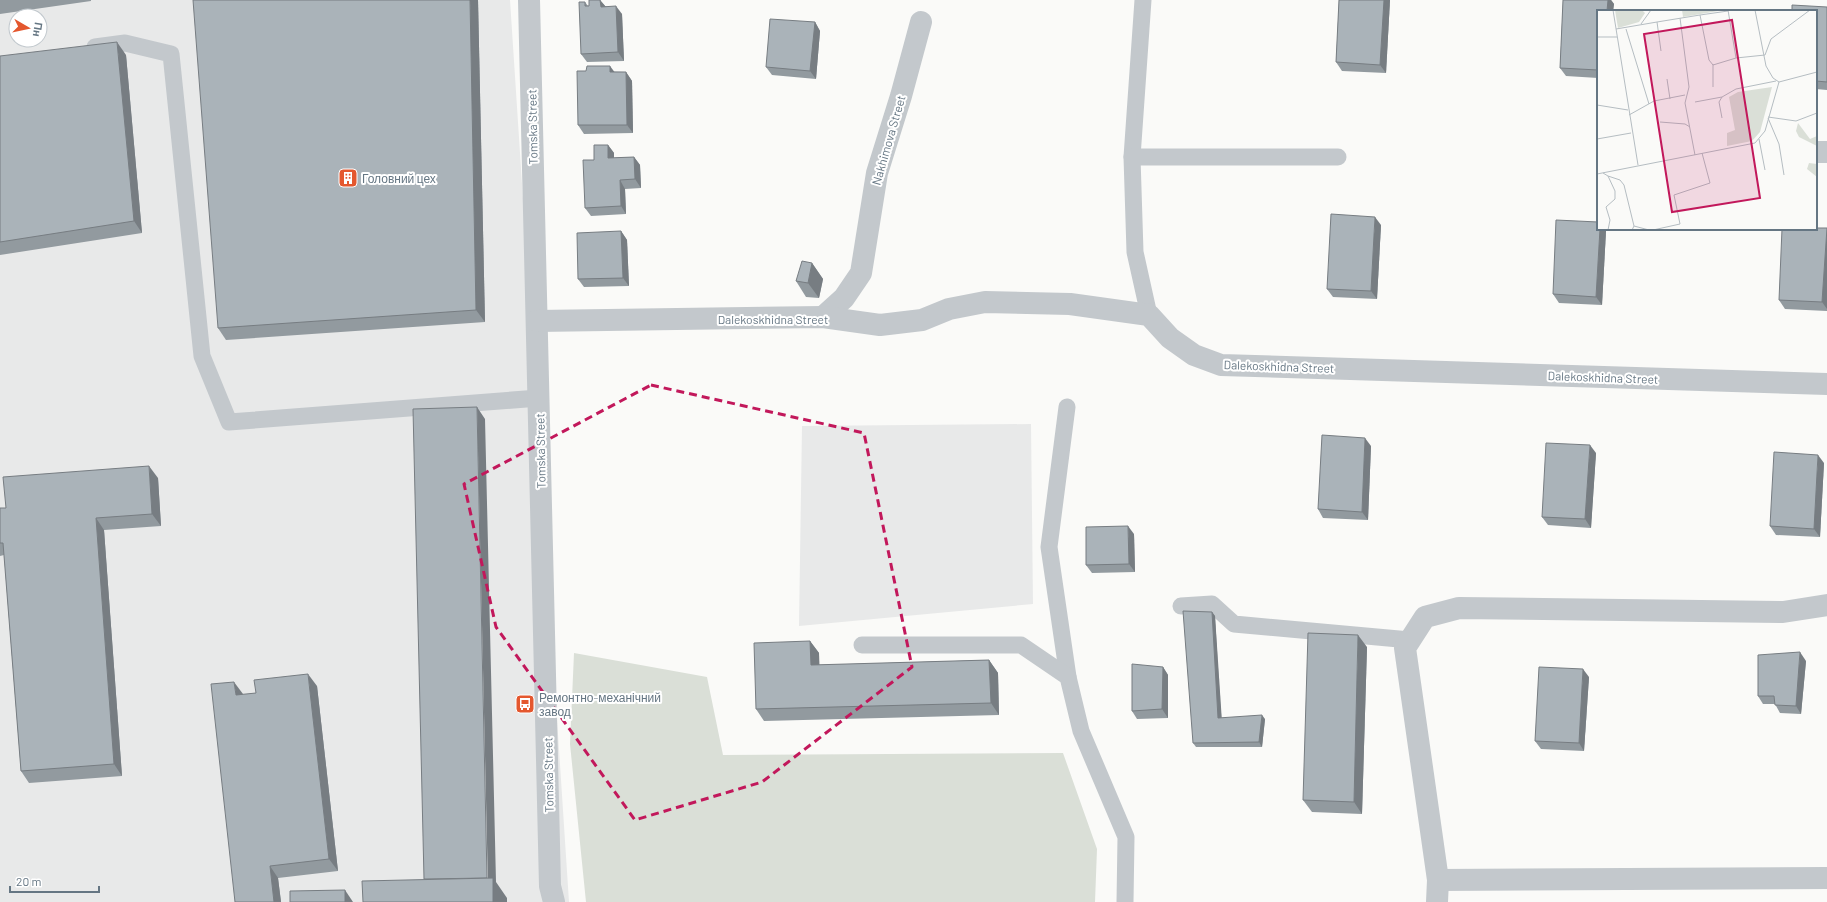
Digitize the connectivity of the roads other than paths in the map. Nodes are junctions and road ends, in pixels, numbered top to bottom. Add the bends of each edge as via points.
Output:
1 (529, 0) edge
2 (1143, 0) edge
3 (922, 22) dead end
4 (78, 49) edge
5 (1132, 157) junction
6 (1338, 157) dead end
7 (1148, 315) junction
8 (823, 317) junction
9 (537, 321) junction
10 (1827, 384) edge
11 (539, 398) junction
12 (1067, 408) dead end
13 (1827, 605) edge
14 (1181, 606) dead end
15 (1410, 640) junction
16 (862, 645) dead end
17 (1068, 677) junction
18 (1827, 878) edge
19 (1438, 880) junction
20 (554, 902) edge
21 (1125, 902) edge
22 (1437, 902) edge

1 - 9 street, Tomska Street
2 - 5 lane
3 - 8 street, Nakhimova Street via 876,173 861,273 844,298
4 - 11 lane via 125,43 171,54 202,356 229,422
5 - 6 lane
5 - 7 lane via 1135,252
7 - 8 street, Dalekoskhidna Street via 1070,304 985,302 949,309 922,320 880,325
7 - 10 street, Dalekoskhidna Street via 1170,338 1194,355 1221,364
8 - 9 street, Dalekoskhidna Street
9 - 11 street, Tomska Street
11 - 20 street, Tomska Street via 550,886
12 - 17 lane via 1049,547
13 - 15 street via 1783,612 1459,608 1425,617
14 - 15 lane via 1212,604 1234,624
15 - 19 street via 1405,648
16 - 17 lane via 1021,645
17 - 21 lane via 1081,731 1126,837
18 - 19 street
19 - 22 street

